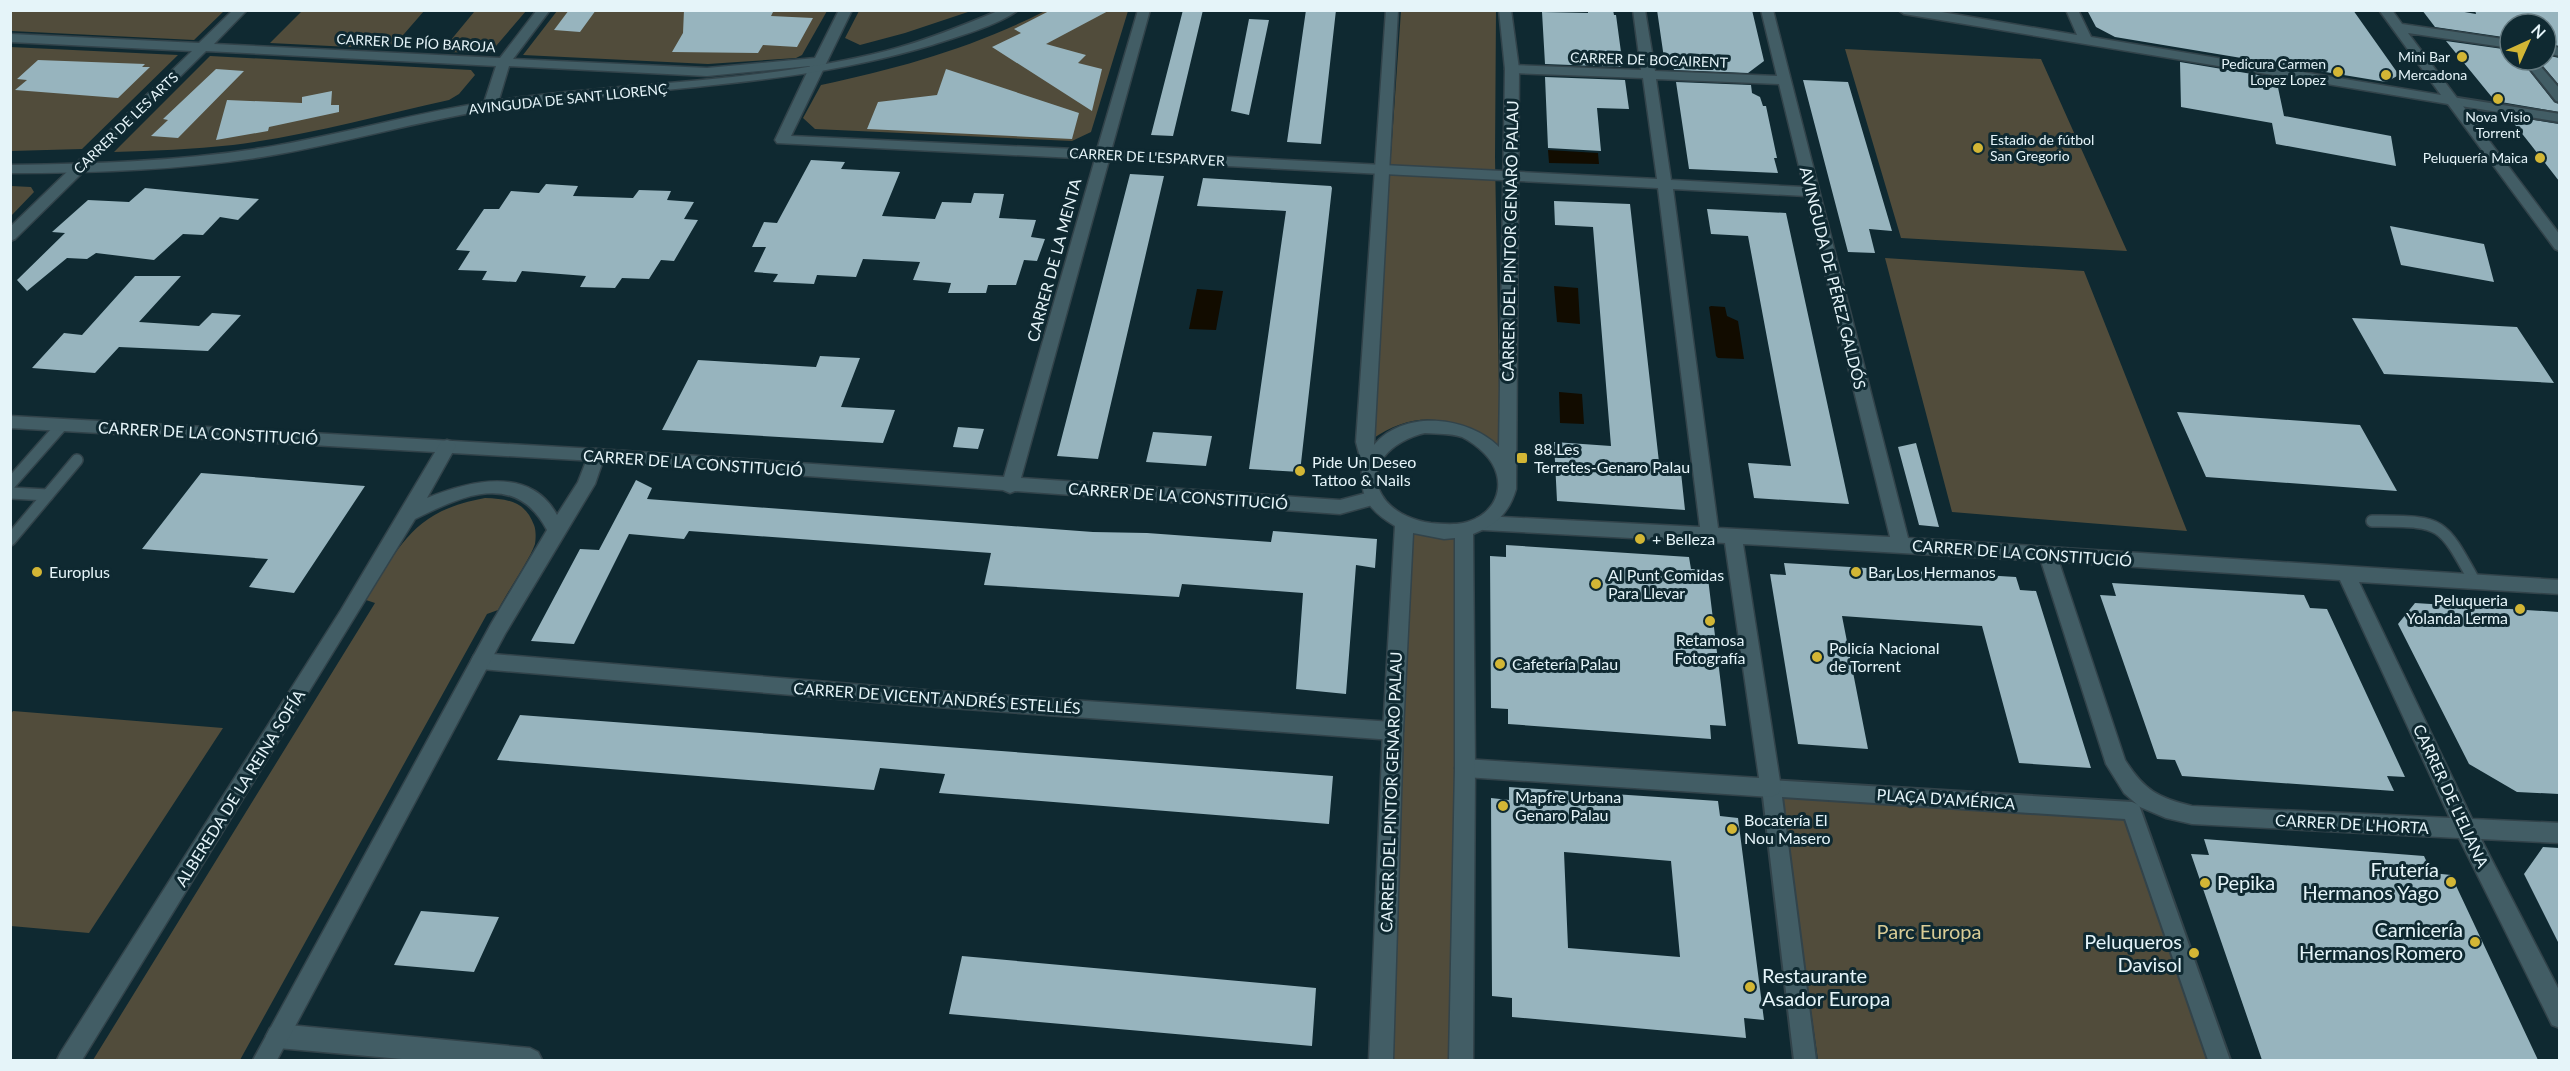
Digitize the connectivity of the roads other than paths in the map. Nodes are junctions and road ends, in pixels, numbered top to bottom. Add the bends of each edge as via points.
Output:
1 (241, 10) edge
2 (544, 10) edge
3 (846, 10) edge
4 (1012, 10) edge
5 (1144, 10) edge
6 (1392, 10) edge
7 (1505, 10) edge
8 (1640, 10) edge
9 (1767, 10) edge
10 (1904, 10) edge
11 (2072, 10) edge
12 (2385, 10) edge
13 (2397, 27) junction
14 (10, 38) edge
15 (2086, 41) junction
16 (2498, 42) edge
17 (204, 48) junction
18 (504, 62) junction
19 (816, 66) junction
20 (1512, 69) junction
21 (2538, 72) edge
22 (1649, 75) junction
23 (1784, 80) junction
24 (2559, 98) edge
25 (2452, 101) junction
26 (490, 106) junction
27 (2559, 118) edge
28 (1103, 154) junction
29 (10, 169) edge
30 (79, 169) junction
31 (1381, 170) junction
32 (1512, 177) junction
33 (1665, 185) junction
34 (1812, 192) junction
35 (2552, 226) edge
36 (10, 236) edge
37 (2559, 246) edge
38 (10, 422) edge
39 (62, 425) junction
40 (447, 446) junction
41 (596, 455) junction
42 (77, 460) dead end
43 (1369, 465) junction
44 (1507, 472) junction
45 (10, 484) edge
46 (1010, 486) junction
47 (10, 493) edge
48 (48, 495) junction
49 (1374, 498) junction
50 (410, 514) junction
51 (2372, 521) dead end
52 (1404, 525) junction
53 (1474, 527) junction
54 (556, 530) junction
55 (1710, 535) junction
56 (1733, 537) junction
57 (10, 540) edge
58 (1901, 545) junction
59 (2048, 556) junction
60 (2346, 573) junction
61 (2475, 582) junction
62 (2559, 587) edge
63 (481, 661) junction
64 (1393, 731) junction
65 (1465, 768) junction
66 (1771, 788) junction
67 (2466, 830) junction
68 (2559, 833) edge
69 (2559, 1017) edge
70 (278, 1036) junction
71 (69, 1060) edge
72 (265, 1060) edge
73 (530, 1060) edge
74 (1382, 1060) edge
75 (1461, 1060) edge
76 (1805, 1060) edge
77 (2219, 1060) edge

1 - 17 street, CARRER DE LES ARTS
2 - 18 street
3 - 19 street
4 - 19 street, AVINGUDA DE SANT LLORENÇ via 928,44 875,59
5 - 28 street, CARRER DE LA MENTA
6 - 31 street
7 - 20 street, CARRER DEL PINTOR GENARO PALAU
8 - 22 street
9 - 23 street, AVINGUDA DE PÉREZ GALDÓS
10 - 15 street
11 - 15 street
12 - 13 street
13 - 16 street
13 - 25 street
14 - 17 street, CARRER DE PÍO BAROJA
15 - 25 street
17 - 18 street, CARRER DE PÍO BAROJA
17 - 30 street, CARRER DE LES ARTS
18 - 19 street, CARRER DE PÍO BAROJA via 707,72
18 - 26 street
19 - 26 street, AVINGUDA DE SANT LLORENÇ via 729,83
19 - 28 street, CARRER DE L'ESPARVER via 782,140
20 - 22 street, CARRER DE BOCAIRENT
20 - 32 street, CARRER DEL PINTOR GENARO PALAU
21 - 24 street
22 - 23 street, CARRER DE BOCAIRENT
22 - 33 street
23 - 34 street, AVINGUDA DE PÉREZ GALDÓS
25 - 27 street
25 - 35 street
26 - 30 street, AVINGUDA DE SANT LLORENÇ via 219,159
28 - 31 street, CARRER DE L'ESPARVER
28 - 46 street, CARRER DE LA MENTA
29 - 30 street, AVINGUDA DE SANT LLORENÇ
30 - 36 street, CARRER DE LES ARTS
31 - 32 street, CARRER DE L'ESPARVER
31 - 43 street via 1365,442
32 - 33 street, CARRER DE L'ESPARVER
32 - 44 street, CARRER DEL PINTOR GENARO PALAU
33 - 34 street, CARRER DE L'ESPARVER
33 - 55 street
34 - 58 street, AVINGUDA DE PÉREZ GALDÓS
35 - 37 street
38 - 39 street, CARRER DE LA CONSTITUCIÓ
39 - 40 street, CARRER DE LA CONSTITUCIÓ
39 - 45 lane
40 - 41 street, CARRER DE LA CONSTITUCIÓ
40 - 50 street, ALBEREDA DE LA REINA SOFÍA
41 - 46 street, CARRER DE LA CONSTITUCIÓ
41 - 54 street via 586,484
42 - 48 lane
43 - 44 street via 1382,445 1400,433 1425,427 1450,428 1473,436 1497,453
43 - 49 street via 1368,483
44 - 53 street via 1507,496 1497,512
46 - 49 street, CARRER DE LA CONSTITUCIÓ via 1340,507
47 - 48 lane
48 - 57 lane
49 - 52 street
50 - 54 street via 474,487 511,488 542,504
50 - 71 street, ALBEREDA DE LA REINA SOFÍA
51 - 61 lane via 2431,524 2443,530
52 - 53 street via 1446,533
52 - 64 street, CARRER DEL PINTOR GENARO PALAU
53 - 55 street, CARRER DE LA CONSTITUCIÓ
53 - 65 street
54 - 63 street
55 - 56 street, CARRER DE LA CONSTITUCIÓ
56 - 58 street, CARRER DE LA CONSTITUCIÓ
56 - 66 street
58 - 59 street, CARRER DE LA CONSTITUCIÓ
59 - 60 street, CARRER DE LA CONSTITUCIÓ
59 - 67 street, CARRER DE L'HORTA via 2116,764 2129,785 2146,801 2192,815
60 - 61 street, CARRER DE LA CONSTITUCIÓ
60 - 67 street, CARRER DE L'ELIANA
61 - 62 street, CARRER DE LA CONSTITUCIÓ
63 - 64 street, CARRER DE VICENT ANDRÉS ESTELLÉS
63 - 70 street
64 - 74 street, CARRER DEL PINTOR GENARO PALAU
65 - 66 street
65 - 75 street
66 - 76 street
66 - 77 street, PLAÇA D'AMÉRICA via 2132,811
67 - 68 street, CARRER DE L'HORTA
67 - 69 street, CARRER DE L'ELIANA
70 - 72 street
70 - 73 street

